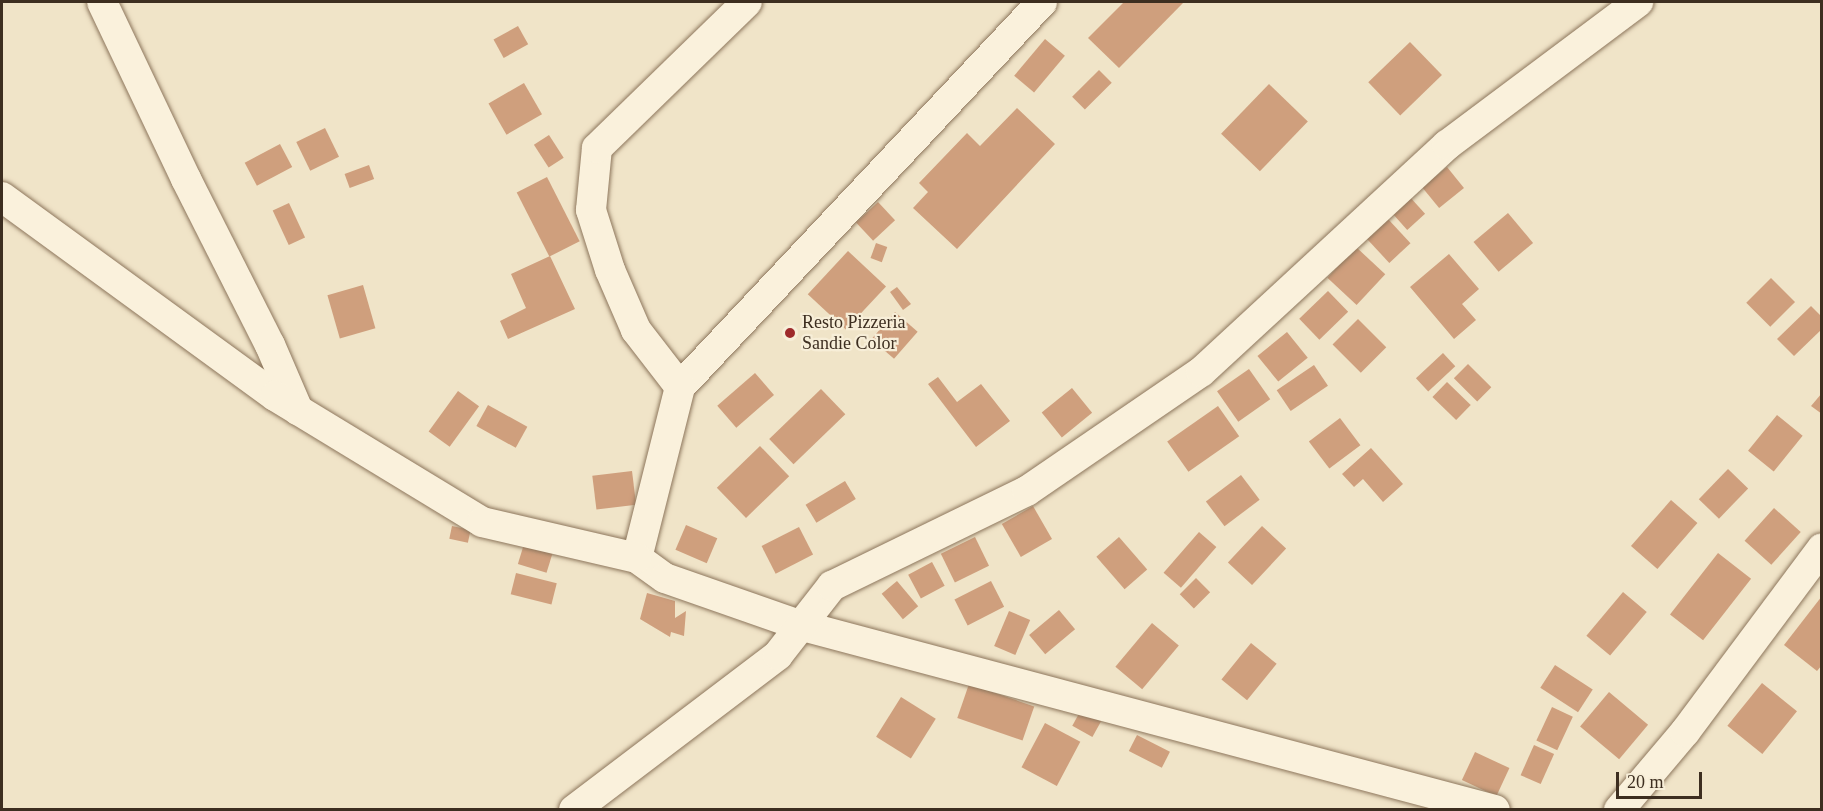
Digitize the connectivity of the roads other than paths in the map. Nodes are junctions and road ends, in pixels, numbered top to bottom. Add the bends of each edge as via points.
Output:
1 (102, 2) edge
2 (747, 2) edge
3 (1042, 2) edge
4 (1638, 2) edge
5 (2, 197) edge
6 (680, 387) junction
7 (298, 410) junction
8 (1821, 548) edge
9 (637, 558) junction
10 (799, 625) junction
11 (574, 810) edge
12 (1495, 810) edge
13 (1619, 810) edge

1 - 7 street
2 - 6 street via 597,148 591,210 610,270 636,330
3 - 6 street
4 - 10 street via 1447,145 1201,372 1027,491 832,586
5 - 7 street
6 - 9 street
7 - 9 street via 482,522
8 - 13 street via 1685,732
9 - 10 street via 665,578
10 - 11 street via 778,655
10 - 12 street

